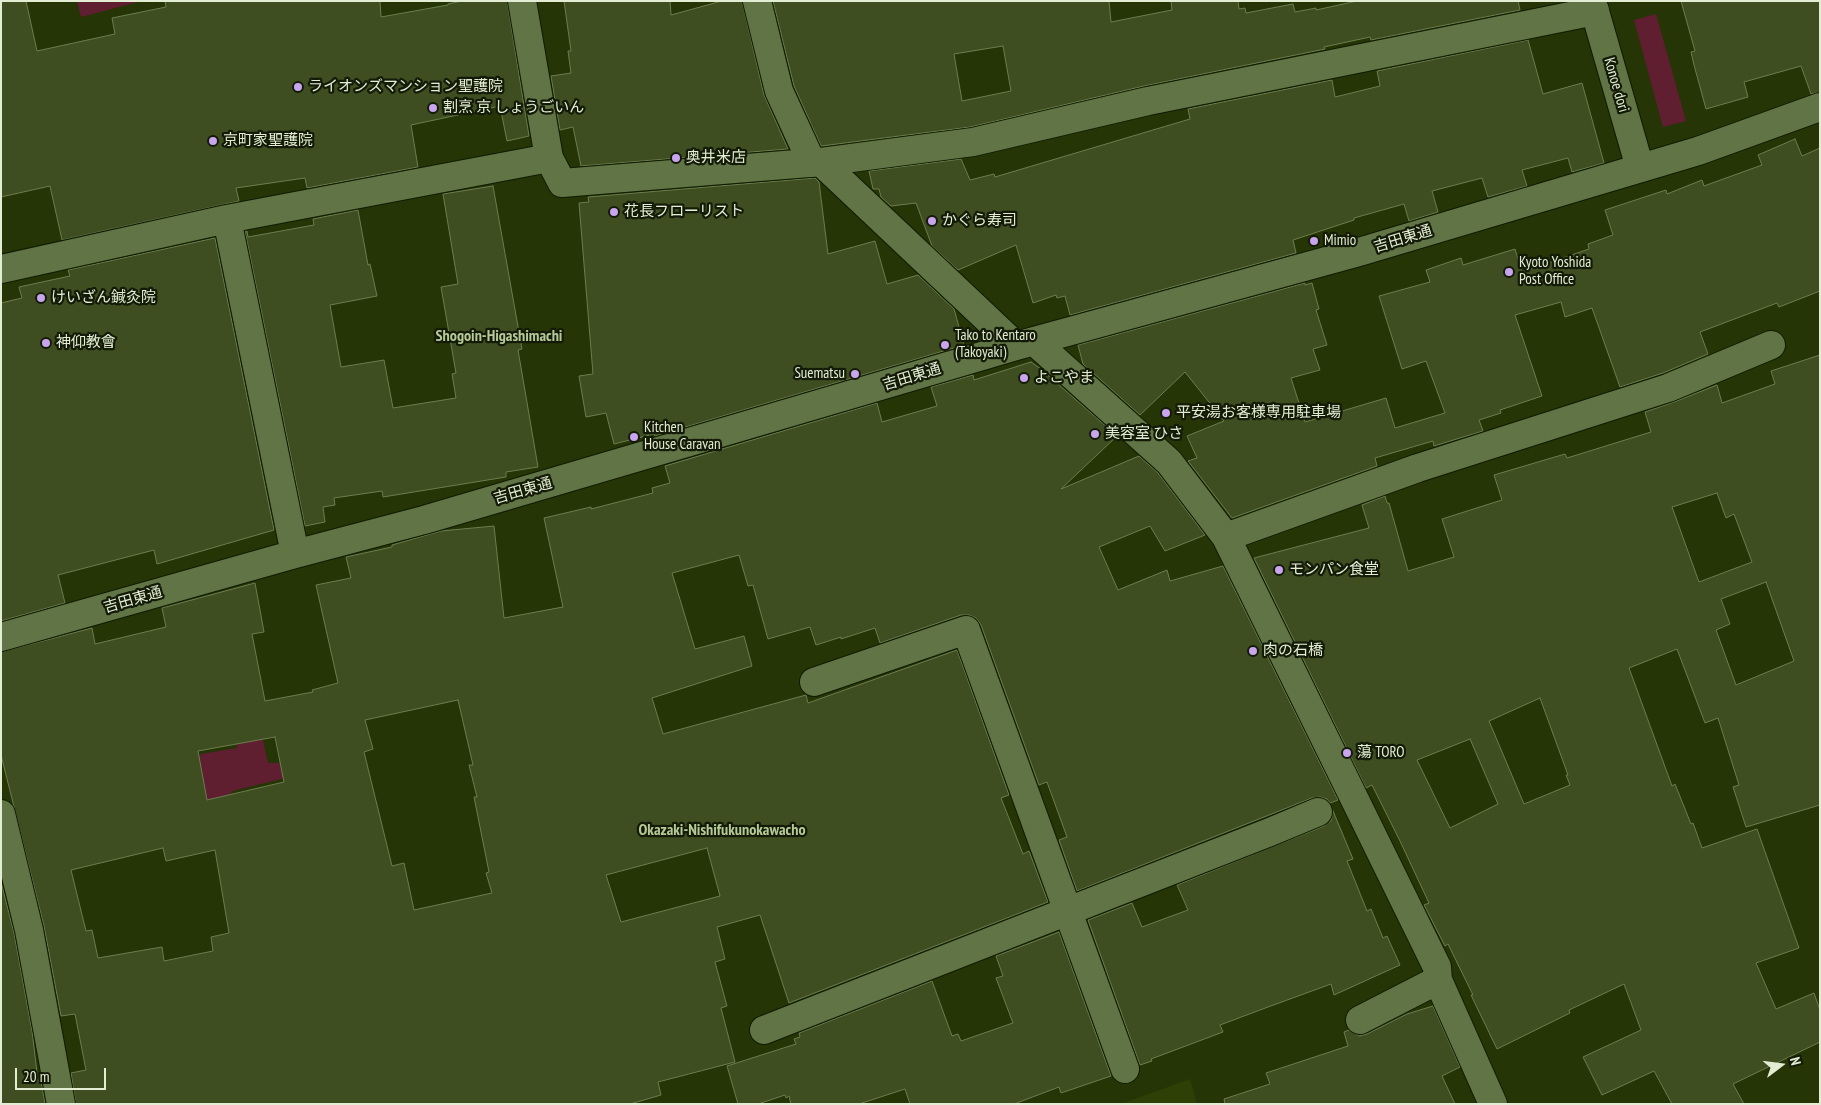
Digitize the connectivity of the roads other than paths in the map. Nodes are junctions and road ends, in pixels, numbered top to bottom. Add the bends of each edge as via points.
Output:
1 (522, 1) edge
2 (756, 1) edge
3 (1594, 6) edge
4 (1820, 107) edge
5 (549, 158) junction
6 (817, 163) junction
7 (1640, 168) junction
8 (227, 219) junction
9 (1, 269) edge
10 (1025, 344) junction
11 (1771, 345) dead end
12 (1226, 537) junction
13 (296, 554) junction
14 (1, 637) edge
15 (814, 682) dead end
16 (1318, 812) dead end
17 (1, 814) edge
18 (1068, 911) junction
19 (1438, 980) junction
20 (1360, 1020) dead end
21 (764, 1030) dead end
22 (1125, 1069) dead end
23 (61, 1104) edge
24 (1493, 1104) edge

1 - 5 street
2 - 6 street via 779,91
3 - 6 street via 1148,100 973,142
3 - 7 street, Konoe dori
4 - 7 street, 吉田東通 via 1698,151
5 - 6 street via 562,183
5 - 8 street
6 - 10 street
7 - 10 street, 吉田東通 via 1359,252
8 - 9 street
8 - 13 street
10 - 12 street via 1169,462
10 - 13 street, 吉田東通 via 424,520
11 - 12 street via 1668,388 1418,468
12 - 19 street via 1437,967
13 - 14 street, 吉田東通
15 - 18 street via 966,630
16 - 18 street
17 - 23 street via 29,930
18 - 21 street
18 - 22 street
19 - 20 street
19 - 24 street

